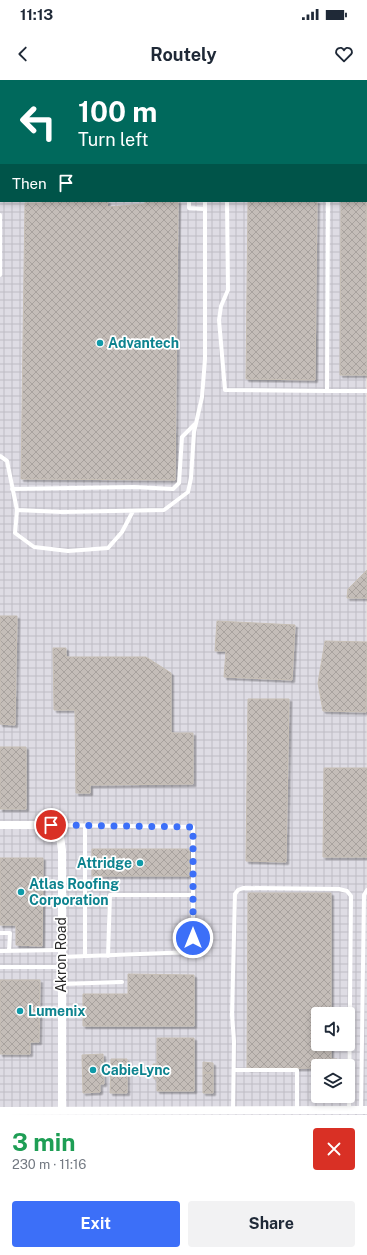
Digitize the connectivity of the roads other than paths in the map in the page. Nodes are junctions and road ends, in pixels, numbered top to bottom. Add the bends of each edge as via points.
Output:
1 (189, 202) edge
2 (205, 202) edge
3 (227, 202) edge
4 (328, 202) edge
5 (205, 209) junction
6 (0, 215) edge
7 (0, 275) edge
8 (326, 391) junction
9 (367, 391) edge
10 (196, 423) junction
11 (0, 456) edge
12 (12, 489) junction
13 (17, 510) junction
14 (133, 511) junction
15 (0, 825) edge
16 (51, 825) junction
17 (85, 826) junction
18 (367, 890) edge
19 (193, 895) junction
20 (0, 933) edge
21 (0, 950) edge
22 (10, 951) junction
23 (61, 954) junction
24 (85, 956) junction
25 (108, 956) junction
26 (0, 967) edge
27 (61, 967) junction
28 (122, 982) dead end
29 (61, 984) junction
30 (234, 1070) junction
31 (362, 1088) junction
32 (367, 1088) edge
33 (233, 1110) junction
34 (297, 1110) junction
35 (364, 1110) edge
36 (0, 1111) edge
37 (349, 1112) edge
38 (62, 1113) edge

1 - 5 lane via 189,208
2 - 5 lane
3 - 8 lane via 228,290 220,306 219,320 225,390
4 - 8 lane
5 - 10 lane via 205,359 202,397
6 - 7 lane
8 - 9 lane
10 - 12 lane via 182,437 179,483 173,489
10 - 14 lane via 188,492 164,510
11 - 12 lane via 7,461
12 - 13 lane
13 - 14 lane
13 - 14 lane via 15,533 34,547 68,551 108,548 122,532
15 - 16 street
16 - 17 lane
16 - 23 street, Akron Road via 60,835 62,850
17 - 19 lane via 193,827
17 - 24 lane
18 - 31 lane via 364,894
19 - 25 lane via 193,952
19 - 25 lane via 110,894
20 - 22 lane via 10,933
21 - 22 lane
22 - 23 lane
23 - 24 lane
23 - 27 street, Akron Road
24 - 25 lane
26 - 27 lane
27 - 29 street, Akron Road
28 - 29 lane
29 - 38 street, Akron Road
30 - 33 lane
30 - 34 lane via 297,1070
30 - 37 lane via 232,1015 235,894 243,888 347,891 351,896
31 - 32 lane
31 - 35 lane
33 - 34 street
33 - 38 street
34 - 37 street
35 - 37 street
36 - 38 street

